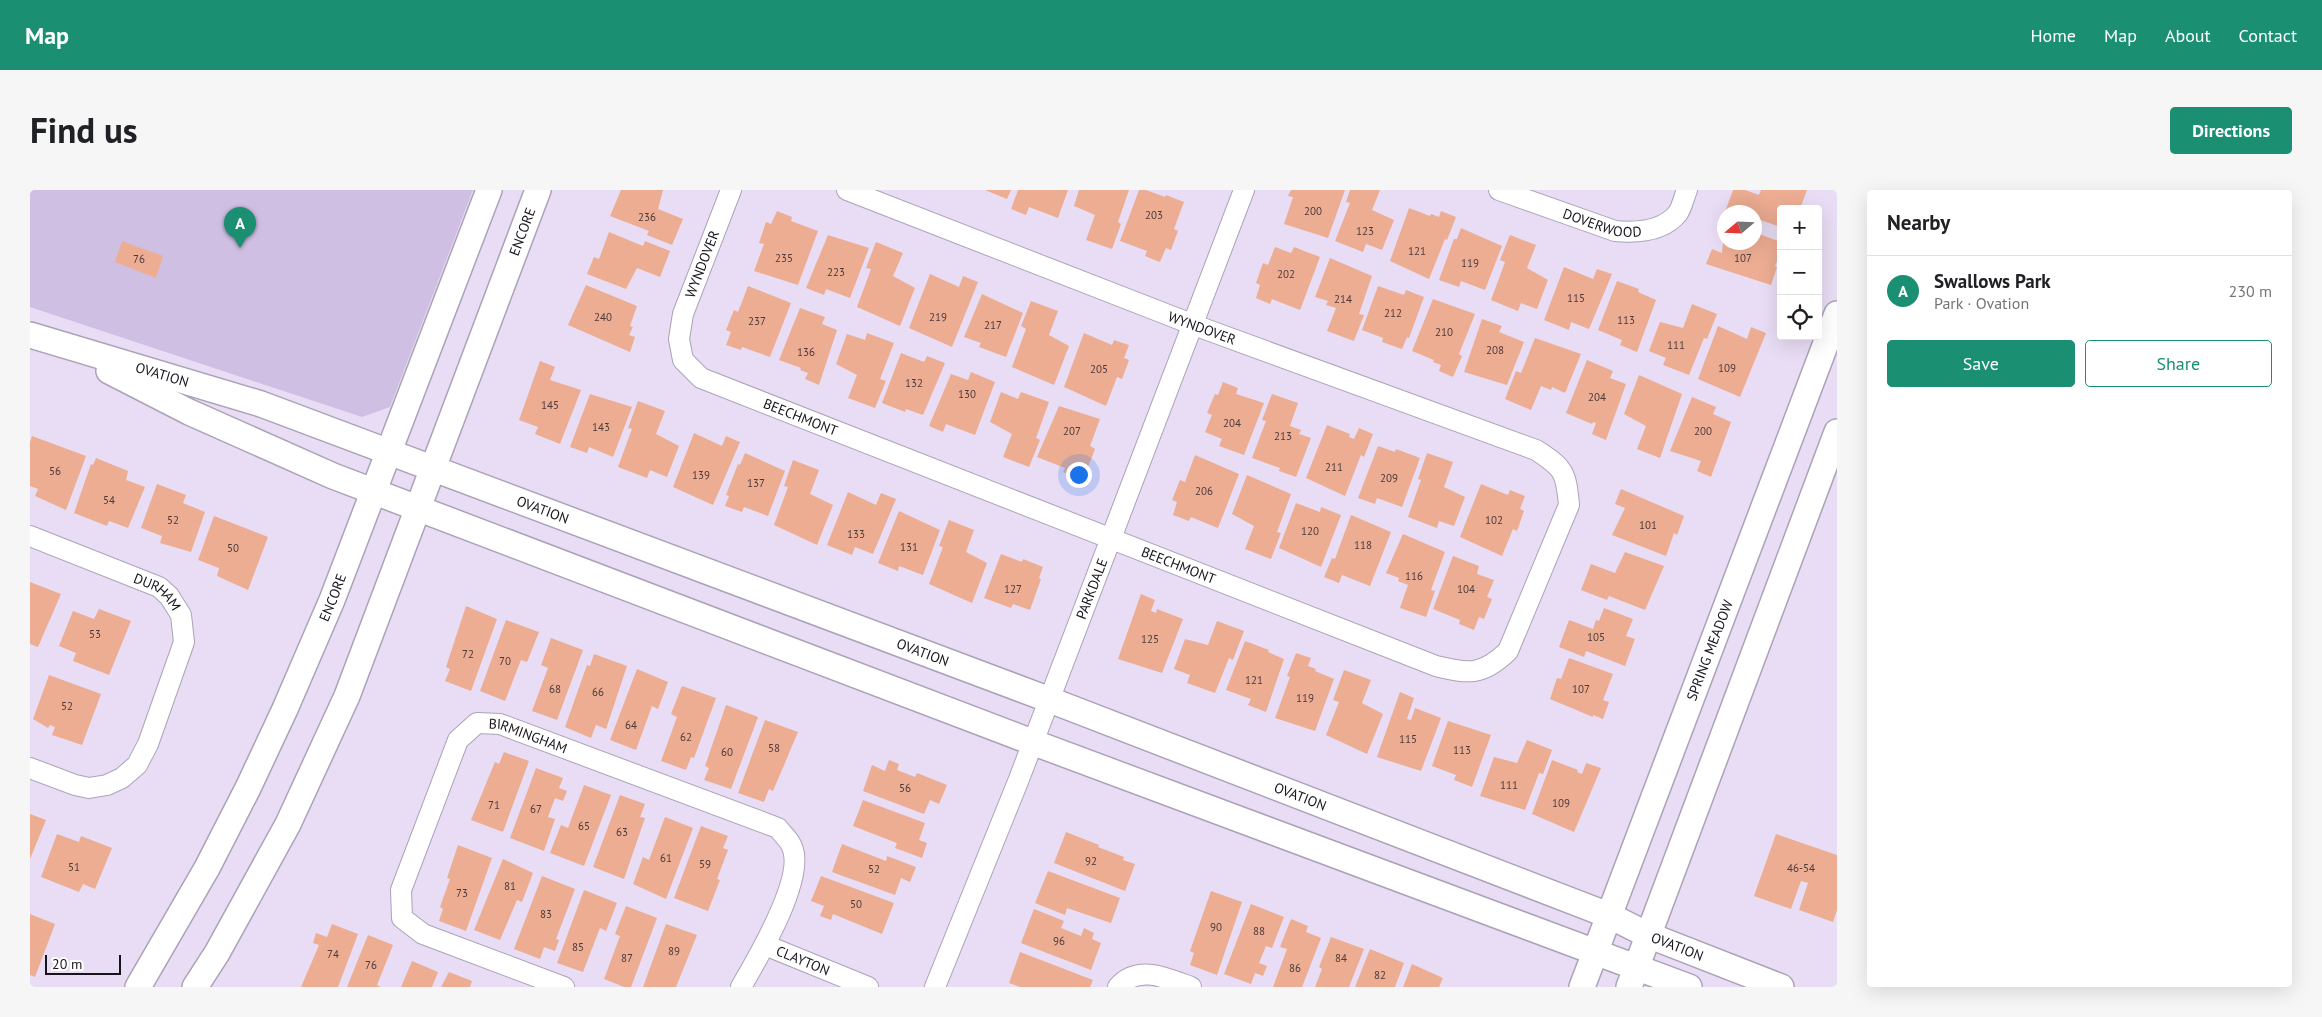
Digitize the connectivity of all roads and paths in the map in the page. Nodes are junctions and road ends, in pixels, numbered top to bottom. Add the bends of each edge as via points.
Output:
1 (489, 190) edge
2 (538, 190) edge
3 (731, 190) edge
4 (847, 190) edge
5 (1244, 190) edge
6 (1499, 190) edge
7 (1687, 190) edge
8 (1837, 314) edge
9 (1194, 325) junction
10 (30, 334) edge
11 (679, 340) joint
12 (55, 344) junction
13 (1837, 432) edge
14 (389, 453) junction
15 (1557, 463) joint
16 (433, 469) junction
17 (373, 490) junction
18 (419, 508) junction
19 (30, 536) edge
20 (1112, 540) junction
21 (1050, 700) junction
22 (1032, 742) junction
23 (30, 768) edge
24 (1608, 915) junction
25 (1648, 935) junction
26 (765, 945) junction
27 (1595, 953) junction
28 (1633, 977) edge
29 (138, 987) edge
30 (196, 987) edge
31 (564, 987) edge
32 (740, 987) edge
33 (868, 987) edge
34 (935, 987) edge
35 (1118, 987) edge
36 (1191, 987) edge
37 (1582, 987) edge
38 (1689, 987) edge
39 (1781, 987) edge

1 - 14 street, ENCORE
2 - 16 street, ENCORE
3 - 11 street, WYNDOVER via 683,314
4 - 9 street, WYNDOVER
5 - 9 street, PARKDALE
6 - 7 street, DOVERWOOD via 1615,232 1635,233 1660,227 1678,212
8 - 24 street, SPRING MEADOW
9 - 15 street, WYNDOVER via 1536,450
9 - 20 street, PARKDALE
10 - 12 street, OVATION
11 - 20 street, BEECHMONT via 683,360 701,378
12 - 14 street, OVATION via 260,404
12 - 17 street, OVATION via 189,412 333,476
13 - 25 street
14 - 16 street, OVATION
14 - 17 street, ENCORE
15 - 20 street, BEECHMONT via 1566,480 1569,505 1508,651 1488,666 1466,673 1436,666
16 - 18 street, ENCORE
16 - 21 street, OVATION
17 - 18 street, OVATION
17 - 29 street, ENCORE via 332,600 248,788 207,868
18 - 22 street, OVATION
18 - 30 street, ENCORE via 347,696 288,824
19 - 23 street, DURHAM via 151,582 169,596 181,617 183,649 148,744 128,774 107,786 84,787
20 - 21 street, PARKDALE
21 - 22 street, PARKDALE
21 - 24 street, OVATION
22 - 27 street, OVATION
22 - 34 street, PARKDALE
24 - 25 street, OVATION
24 - 27 street, SPRING MEADOW
25 - 28 street
25 - 39 street, OVATION
26 - 31 street, BIRMINGHAM via 784,904 793,873 793,847 778,828 500,724 477,723 458,740 401,890 402,918 423,934
26 - 32 street, BIRMINGHAM
26 - 33 street, CLAYTON
27 - 28 street, OVATION
27 - 37 street, SPRING MEADOW
28 - 38 street, OVATION
35 - 36 street via 1125,979 1140,974 1158,974

